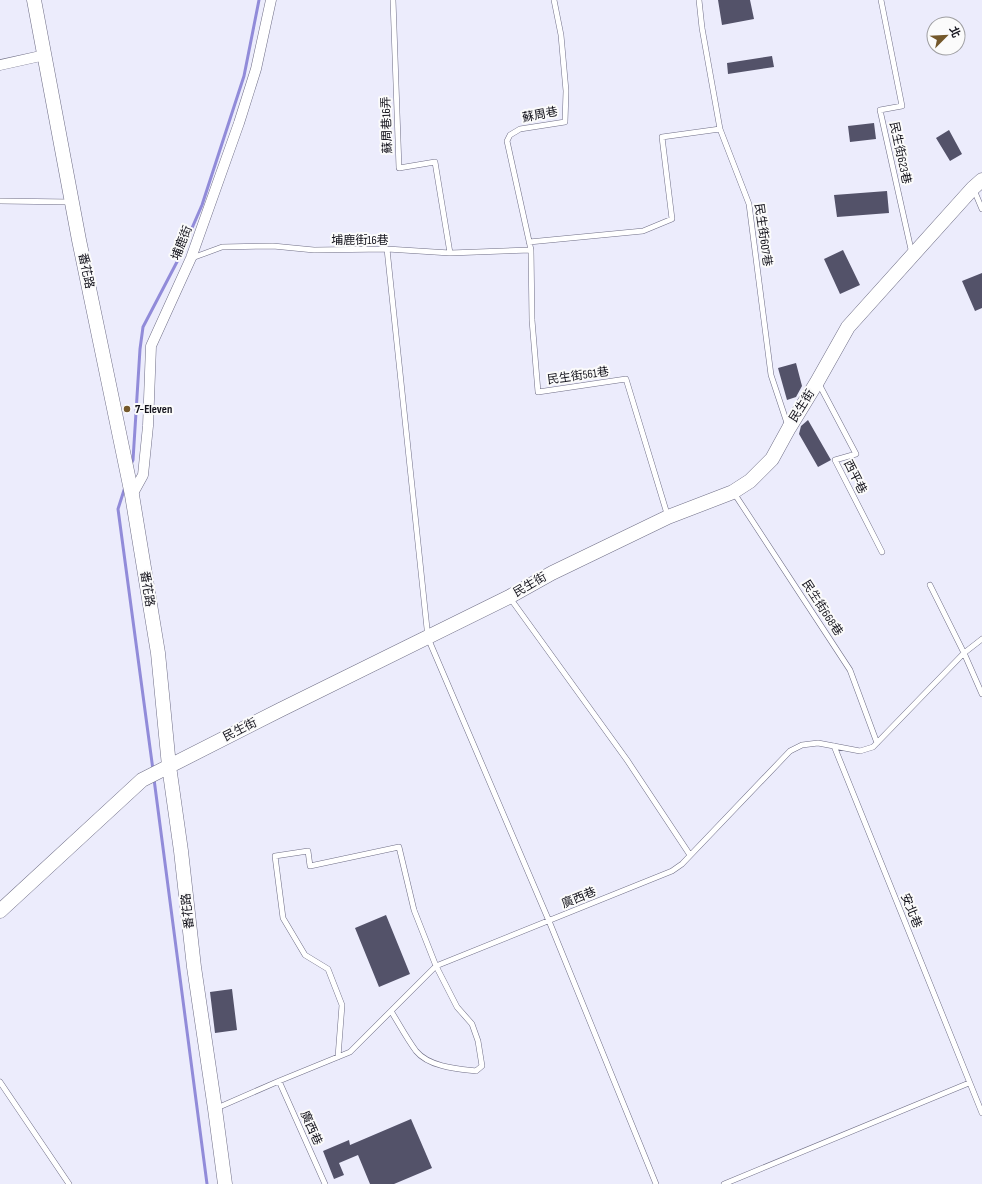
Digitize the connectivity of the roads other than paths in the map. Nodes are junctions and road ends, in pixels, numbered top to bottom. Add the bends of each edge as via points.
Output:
1 (34, 0) edge
2 (271, 0) edge
3 (393, 0) edge
4 (554, 0) edge
5 (699, 0) edge
6 (881, 0) edge
7 (45, 55) junction
8 (0, 65) edge
9 (720, 129) junction
10 (977, 184) edge
11 (0, 201) edge
12 (72, 202) junction
13 (982, 209) edge
14 (529, 242) junction
15 (387, 249) junction
16 (531, 250) junction
17 (450, 253) junction
18 (912, 256) junction
19 (191, 258) junction
20 (817, 382) junction
21 (789, 428) junction
22 (734, 492) junction
23 (132, 495) junction
24 (668, 517) junction
25 (882, 552) dead end
26 (930, 585) dead end
27 (509, 598) junction
28 (428, 638) junction
29 (982, 638) edge
30 (964, 653) junction
31 (982, 694) edge
32 (877, 743) junction
33 (834, 746) junction
34 (169, 766) junction
35 (690, 856) junction
36 (0, 911) edge
37 (549, 921) junction
38 (436, 966) junction
39 (391, 1011) junction
40 (338, 1057) junction
41 (279, 1081) junction
42 (0, 1082) edge
43 (969, 1083) junction
44 (215, 1109) junction
45 (982, 1113) edge
46 (69, 1184) edge
47 (225, 1184) edge
48 (325, 1184) edge
49 (656, 1184) edge
50 (724, 1184) edge

1 - 7 street, 番花路
2 - 19 street, 埔鹿街 via 244,110
3 - 17 lane, 蘇周巷16弄 via 398,168 435,162
4 - 14 lane, 蘇周巷 via 561,35 566,91 565,122 520,129 507,140
5 - 9 lane, 民生街607巷
6 - 18 lane, 民生街623巷 via 902,106 880,110
7 - 8 street
7 - 12 street, 番花路
9 - 14 lane via 662,137 672,219 643,231
9 - 21 lane, 民生街607巷 via 749,204 771,375
10 - 13 lane
10 - 18 street, 民生街
11 - 12 lane
12 - 23 street, 番花路
14 - 16 lane, 民生街561巷
15 - 17 lane, 埔鹿街16巷
15 - 19 lane, 埔鹿街16巷 via 222,247
15 - 28 lane
16 - 17 lane, 埔鹿街16巷
16 - 24 lane, 民生街561巷 via 532,320 538,392 626,379
18 - 20 street, 民生街 via 848,327
19 - 23 street, 埔鹿街 via 151,346 143,475
20 - 21 street, 民生街
20 - 25 lane, 西平巷 via 856,454 835,460
21 - 22 street, 民生街 via 772,459 750,481
22 - 24 street, 民生街
22 - 32 lane, 民生街668巷 via 850,670
23 - 34 street, 番花路 via 158,652
24 - 27 street, 民生街 via 552,573
26 - 30 lane
27 - 28 street, 民生街
27 - 35 lane via 627,760
28 - 34 street, 民生街
28 - 37 lane
29 - 30 lane
30 - 31 lane
30 - 32 lane
32 - 33 lane, 廣西巷 via 860,751
33 - 35 lane, 廣西巷 via 818,743 802,745 790,751
33 - 43 lane, 安北巷
34 - 36 street, 民生街 via 142,780
34 - 44 street, 番花路
35 - 37 lane, 廣西巷 via 672,871
37 - 38 lane, 廣西巷
37 - 49 lane
38 - 39 lane, 廣西巷
38 - 39 lane via 457,1007 472,1024 482,1066 476,1071 464,1070 429,1061 417,1052
38 - 40 lane via 414,910 399,847 310,866 308,851 275,856 283,918 305,954 328,969 342,1005
39 - 40 lane, 廣西巷 via 350,1052
40 - 41 lane, 廣西巷
41 - 44 lane, 廣西巷
41 - 48 lane, 廣西巷
42 - 46 lane
43 - 45 lane, 安北巷
43 - 50 lane
44 - 47 street, 番花路

